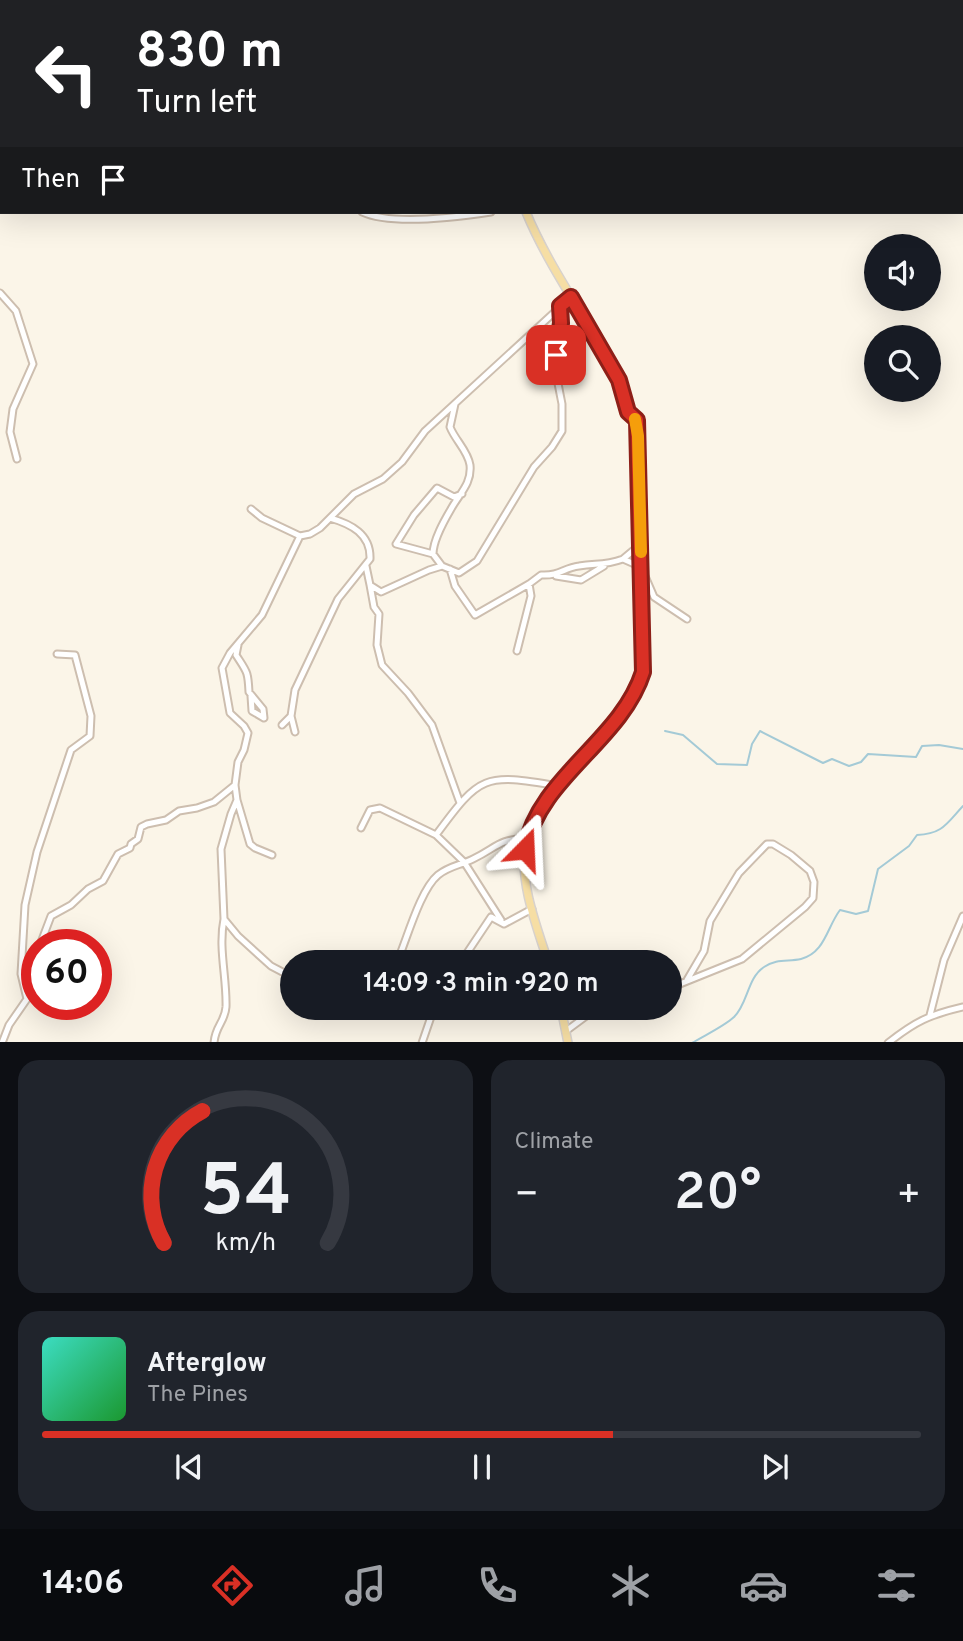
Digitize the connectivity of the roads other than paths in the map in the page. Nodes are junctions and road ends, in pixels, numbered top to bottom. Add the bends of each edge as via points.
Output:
1 (368, 214) edge
2 (468, 214) edge
3 (527, 214) edge
4 (0, 293) edge
5 (571, 297) junction
6 (560, 306) junction
7 (455, 404) junction
8 (17, 459) dead end
9 (462, 494) junction
10 (251, 509) dead end
11 (330, 519) junction
12 (300, 536) junction
13 (641, 544) junction
14 (433, 554) junction
15 (623, 559) junction
16 (606, 565) junction
17 (366, 566) junction
18 (442, 566) junction
19 (642, 567) junction
20 (450, 569) junction
21 (556, 576) junction
22 (529, 584) junction
23 (370, 585) junction
24 (687, 619) dead end
25 (239, 642) junction
26 (517, 651) dead end
27 (57, 654) dead end
28 (254, 716) dead end
29 (291, 716) junction
30 (282, 725) dead end
31 (295, 732) dead end
32 (235, 785) junction
33 (558, 786) junction
34 (237, 800) junction
35 (460, 803) junction
36 (361, 828) dead end
37 (436, 835) junction
38 (527, 838) junction
39 (272, 855) dead end
40 (464, 862) junction
41 (532, 909) junction
42 (963, 916) edge
43 (224, 919) junction
44 (501, 920) junction
45 (24, 929) edge
46 (46, 929) edge
47 (402, 950) edge
48 (468, 950) edge
49 (544, 950) edge
50 (280, 971) edge
51 (687, 981) junction
52 (682, 983) edge
53 (963, 1007) edge
54 (21, 1008) edge
55 (930, 1015) junction
56 (430, 1020) edge
57 (564, 1020) edge
58 (581, 1020) edge
59 (566, 1031) junction
60 (2, 1042) edge
61 (214, 1042) edge
62 (422, 1042) edge
63 (568, 1042) edge
64 (888, 1042) edge

1 - 2 street via 382,219
3 - 5 main road
4 - 8 street via 16,311 33,364 13,409 10,432
5 - 6 street
5 - 13 main road via 619,380 628,412 637,420
6 - 7 street
6 - 20 street via 555,368 563,423 558,439 534,467 477,561 459,573
7 - 9 street via 450,427 470,464
7 - 11 street via 383,479 354,494
9 - 14 street via 451,508
9 - 14 street via 454,497 437,488 396,544
10 - 12 street
11 - 12 street
11 - 17 street via 362,535 371,551
12 - 25 street via 262,615
13 - 15 street
13 - 19 main road
14 - 18 street
15 - 16 street
15 - 19 street
16 - 21 street via 577,566
16 - 21 street via 581,580
17 - 23 street
17 - 29 street via 327,618 295,690
18 - 20 street
18 - 23 street via 381,592
19 - 24 street via 654,597
19 - 33 main road via 643,672 617,721
20 - 22 street via 455,586 475,615
21 - 22 street via 541,575
22 - 26 street via 531,596
23 - 35 street via 379,614 377,645 382,665 432,725
25 - 28 street via 236,655 250,676 251,696 263,709 264,718
25 - 32 street via 222,668 230,713 242,721 248,733 237,762
27 - 45 street via 75,655 92,716 90,736 71,750 50,807 25,905
29 - 30 street
29 - 31 street
32 - 34 street
32 - 46 street via 214,802 141,827 138,839 118,854 103,881 51,916
33 - 35 street via 512,778 488,782
33 - 38 main road
34 - 39 street via 250,844
34 - 43 street via 221,849
35 - 37 street
36 - 37 street via 370,810 380,808
37 - 40 street
38 - 40 street via 508,839
38 - 41 main road via 525,870
40 - 44 street
40 - 47 street via 450,867 428,886
41 - 44 street via 504,924
41 - 49 main road
42 - 55 street via 944,960
43 - 50 street
43 - 61 street via 220,937 225,1017 215,1029
44 - 48 street via 491,917
51 - 51 street via 742,959 805,907 813,898 810,871 772,844 755,854 710,921 704,951
51 - 52 street
53 - 55 street
54 - 60 street
55 - 64 street
56 - 62 street
57 - 59 main road
58 - 59 street
59 - 63 main road

